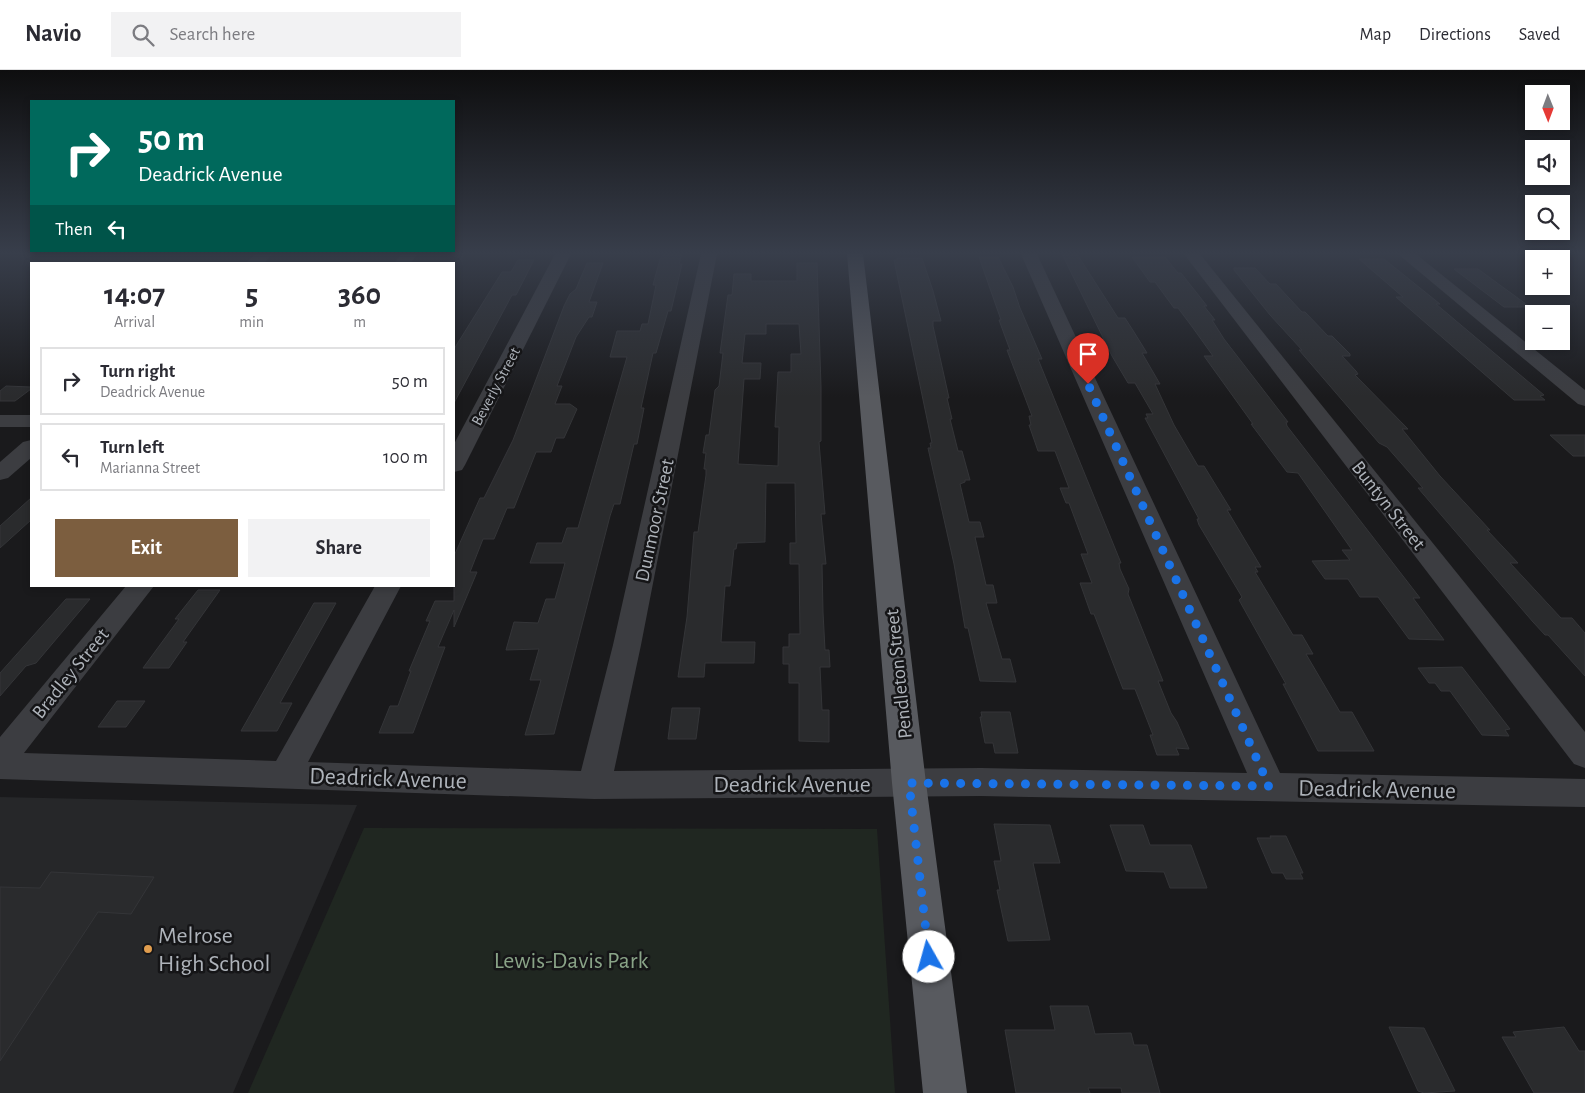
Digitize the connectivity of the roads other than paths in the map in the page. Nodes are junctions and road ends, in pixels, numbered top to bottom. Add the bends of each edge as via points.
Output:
1 (538, 302) edge
2 (699, 302) edge
3 (860, 302) edge
4 (1051, 302) edge
5 (1229, 302) edge
6 (1465, 302) edge
7 (1585, 400) edge
8 (0, 421) edge
9 (30, 421) edge
10 (30, 448) edge
11 (455, 463) edge
12 (0, 473) edge
13 (140, 587) edge
14 (387, 587) edge
15 (1585, 755) edge
16 (0, 760) edge
17 (0, 766) edge
18 (285, 775) junction
19 (909, 783) junction
20 (594, 785) junction
21 (1269, 786) junction
22 (1585, 793) edge
23 (945, 1093) edge

1 - 11 street, Beverly Street
2 - 20 street, Dunmoor Street via 627,645
3 - 19 main road, Pendleton Street
4 - 21 street
5 - 15 street, Buntyn Street
6 - 7 street
8 - 9 street
10 - 12 street
13 - 16 street, Bradley Street
14 - 18 street
17 - 18 street, Deadrick Avenue
18 - 20 street, Deadrick Avenue
19 - 20 street, Deadrick Avenue
19 - 21 street, Deadrick Avenue
19 - 23 main road, Pendleton Street
21 - 22 street, Deadrick Avenue

